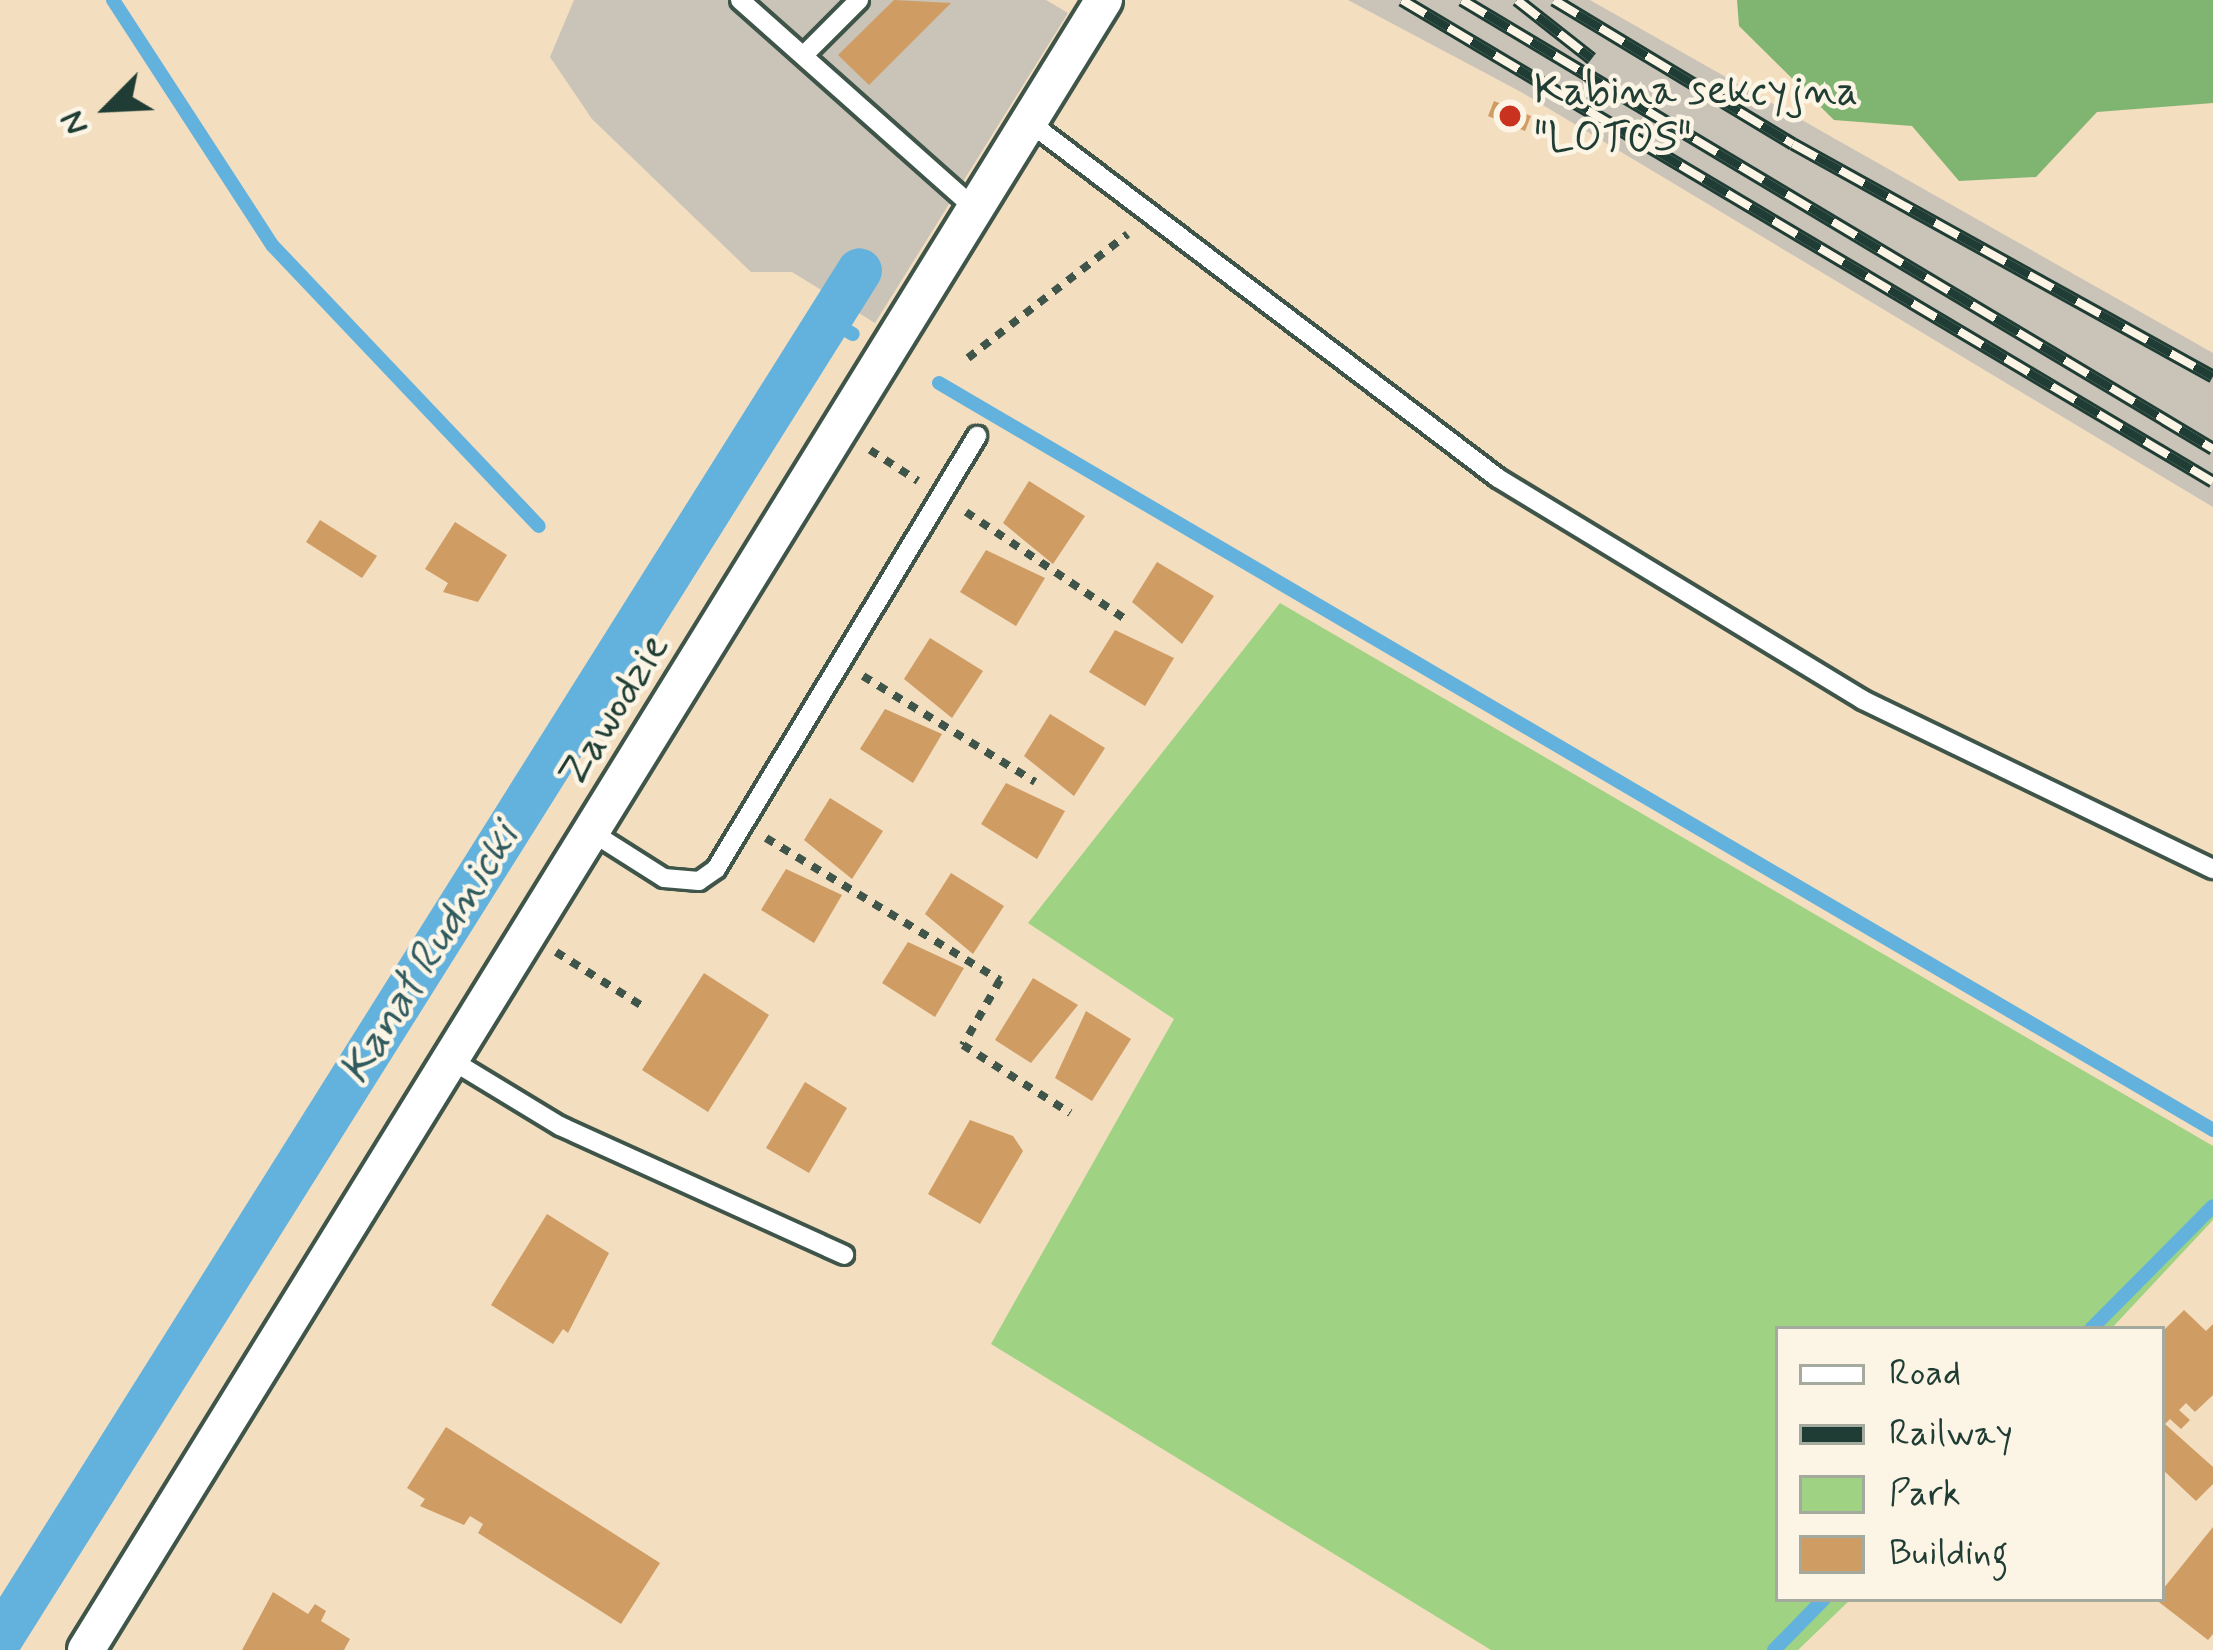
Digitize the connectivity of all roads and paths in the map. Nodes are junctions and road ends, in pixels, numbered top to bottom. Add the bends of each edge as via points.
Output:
1 (740, 0) edge
2 (859, 0) edge
3 (1104, 0) edge
4 (804, 55) junction
5 (1029, 122) junction
6 (975, 209) junction
7 (1151, 216) junction
8 (968, 358) dead end
9 (977, 436) dead end
10 (869, 449) dead end
11 (942, 495) junction
12 (1125, 619) dead end
13 (841, 663) junction
14 (1035, 782) dead end
15 (744, 824) junction
16 (593, 833) junction
17 (2213, 869) edge
18 (551, 949) dead end
19 (641, 1006) dead end
20 (453, 1061) junction
21 (1070, 1113) dead end
22 (844, 1255) dead end
23 (86, 1650) edge

1 - 4 lane
2 - 4 lane
3 - 5 street, Zawodzie
4 - 6 lane
5 - 6 street, Zawodzie
5 - 7 lane
6 - 16 street, Zawodzie
7 - 8 path
7 - 17 lane via 1498,478 1863,700
9 - 11 lane
10 - 11 path
11 - 12 path
11 - 13 lane
13 - 14 path
13 - 15 lane
15 - 16 lane via 699,881 664,878
15 - 21 path via 1000,980 962,1045
16 - 20 street, Zawodzie
18 - 19 path
20 - 22 lane via 560,1126
20 - 23 street, Zawodzie

